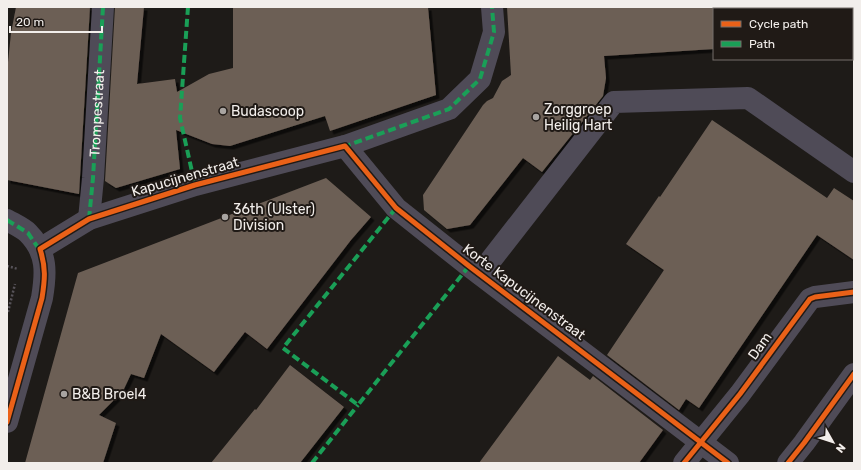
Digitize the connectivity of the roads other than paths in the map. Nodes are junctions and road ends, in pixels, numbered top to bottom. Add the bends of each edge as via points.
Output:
1 (103, 7) edge
2 (492, 7) edge
3 (345, 146) junction
4 (854, 172) edge
5 (89, 219) junction
6 (7, 220) edge
7 (40, 249) junction
8 (480, 274) junction
9 (854, 292) edge
10 (854, 374) edge
11 (7, 422) edge
12 (702, 443) junction
13 (684, 463) edge
14 (728, 463) edge
15 (788, 463) edge

1 - 5 street, Trompestraat
2 - 3 street, Kapucijnenstraat via 494,32 480,79 449,109
3 - 5 street, Kapucijnenstraat via 195,185
3 - 8 street, Korte Kapucijnenstraat via 396,208
4 - 8 street via 748,98 614,102
5 - 7 street, Kapucijnenstraat
6 - 7 street via 28,233
7 - 11 street via 45,263 46,278
8 - 12 street, Korte Kapucijnenstraat
9 - 12 street, Dam via 810,299
10 - 15 street
12 - 13 street, Dam
12 - 14 street

